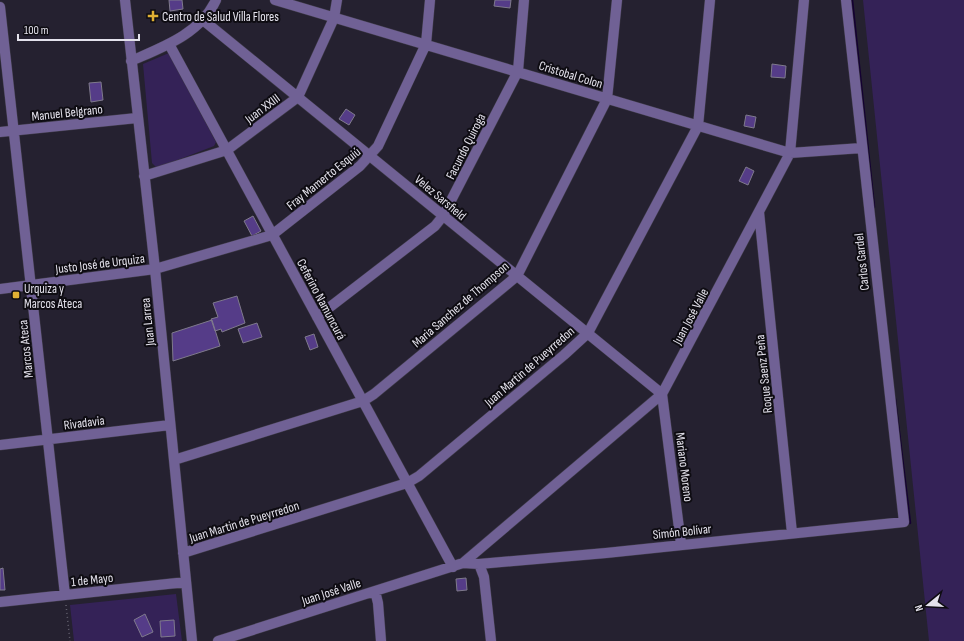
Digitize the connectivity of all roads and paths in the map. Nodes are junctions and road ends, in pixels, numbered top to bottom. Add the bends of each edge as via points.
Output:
1 (125, 0) edge
2 (216, 0) edge
3 (275, 0) edge
4 (337, 0) edge
5 (430, 0) edge
6 (524, 0) edge
7 (617, 0) edge
8 (710, 0) edge
9 (804, 0) edge
10 (846, 0) edge
11 (0, 7) edge
12 (334, 18) junction
13 (203, 20) junction
14 (169, 44) junction
15 (426, 44) junction
16 (131, 60) junction
17 (518, 71) junction
18 (298, 97) junction
19 (607, 99) junction
20 (137, 118) junction
21 (698, 126) junction
22 (14, 131) junction
23 (0, 132) edge
24 (862, 148) junction
25 (228, 150) junction
26 (790, 153) junction
27 (371, 156) junction
28 (144, 176) junction
29 (759, 212) junction
30 (443, 216) junction
31 (272, 235) junction
32 (155, 269) junction
33 (517, 276) junction
34 (31, 285) junction
35 (0, 289) edge
36 (317, 317) junction
37 (588, 333) junction
38 (662, 394) junction
39 (363, 401) junction
40 (170, 425) junction
41 (48, 440) junction
42 (0, 445) edge
43 (174, 460) junction
44 (407, 483) junction
45 (904, 522) joint
46 (792, 533) junction
47 (681, 544) junction
48 (183, 553) junction
49 (479, 564) junction
50 (458, 565) junction
51 (186, 582) junction
52 (375, 591) junction
53 (65, 595) junction
54 (0, 602) edge
55 (70, 641) edge
56 (192, 641) edge
57 (218, 641) edge
58 (381, 641) edge
59 (491, 641) edge

1 - 16 street, Juan Larrea
2 - 13 street
3 - 12 street, Cristobal Colon
4 - 12 street, Juan XXIII
5 - 15 street, Fray Mamerto Esquiú
6 - 17 street, Facundo Quiroga
7 - 19 street, Maria Sanchez de Thompson
8 - 21 street, Juan Martin de Pueyrredon
9 - 26 street, Juan José Valle
10 - 24 street, Carlos Gardel
11 - 22 street, Marcos Ateca
12 - 15 street, Cristobal Colon
12 - 18 street, Juan XXIII
13 - 14 street
13 - 18 street, Velez Sarsfield
14 - 16 street
14 - 25 street, Ceferino Namuncurá
15 - 17 street, Cristobal Colon
15 - 27 street, Fray Mamerto Esquiú
16 - 20 street, Juan Larrea
17 - 19 street, Cristobal Colon
17 - 30 street, Facundo Quiroga
18 - 25 street, Juan XXIII
18 - 27 street, Velez Sarsfield
19 - 21 street, Cristobal Colon
19 - 33 street, Maria Sanchez de Thompson
20 - 22 street, Manuel Belgrano
20 - 28 street, Juan Larrea
21 - 26 street, Cristobal Colon
21 - 37 street, Juan Martin de Pueyrredon
22 - 23 street, Manuel Belgrano
22 - 34 street, Marcos Ateca
24 - 26 street, Cristobal Colon
24 - 45 street, Carlos Gardel
25 - 28 street, Juan XXIII
25 - 31 street, Ceferino Namuncurá
26 - 29 street, Juan José Valle
27 - 30 street, Velez Sarsfield
27 - 31 street, Fray Mamerto Esquiú
28 - 32 street, Juan Larrea
29 - 38 street, Juan José Valle
29 - 46 street, Roque Saenz Peña
30 - 33 street, Velez Sarsfield
30 - 36 street, Facundo Quiroga via 435,226
31 - 32 street, Fray Mamerto Esquiú
31 - 36 street, Ceferino Namuncurá
32 - 34 street, Justo José de Urquiza
32 - 40 street, Juan Larrea
33 - 37 street, Velez Sarsfield
33 - 39 street, Maria Sanchez de Thompson
34 - 35 street, Justo José de Urquiza
34 - 41 street, Marcos Ateca
36 - 39 street, Ceferino Namuncurá
37 - 38 street, Velez Sarsfield
37 - 44 street, Juan Martin de Pueyrredon via 419,476
38 - 47 street, Mariano Moreno
38 - 50 street, Juan José Valle
39 - 43 street, Maria Sanchez de Thompson
39 - 44 street, Ceferino Namuncurá
40 - 41 street, Rivadavia
40 - 43 street, Juan Larrea
41 - 42 street, Rivadavia
41 - 53 street, Marcos Ateca
43 - 48 street, Juan Larrea
44 - 48 street, Juan Martin de Pueyrredon
44 - 50 street, Ceferino Namuncurá
45 - 46 street, Simón Bolívar
46 - 47 street, Simón Bolívar
47 - 49 street, Simón Bolívar
48 - 51 street, Juan Larrea
49 - 50 street, Simón Bolívar
49 - 59 street via 484,577
50 - 52 street, Juan José Valle
51 - 53 street, 1 de Mayo
51 - 56 street, Juan Larrea
52 - 57 street, Juan José Valle
52 - 58 street
53 - 54 street, 1 de Mayo
53 - 55 path

